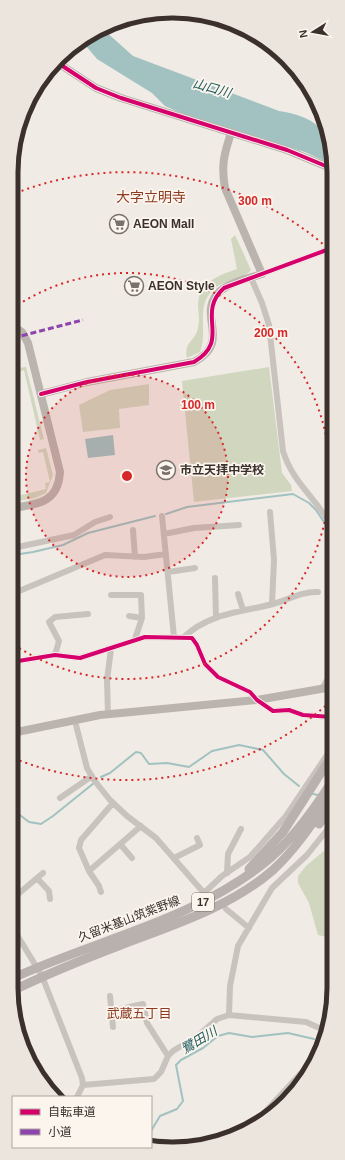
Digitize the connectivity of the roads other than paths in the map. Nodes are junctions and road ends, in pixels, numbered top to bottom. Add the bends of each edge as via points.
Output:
1 (61, 65) edge
2 (231, 133) junction
3 (327, 167) edge
4 (327, 250) edge
5 (262, 274) junction
6 (250, 278) junction
7 (18, 329) edge
8 (41, 394) junction
9 (18, 507) edge
10 (270, 512) dead end
11 (327, 513) edge
12 (162, 516) dead end
13 (110, 518) dead end
14 (239, 525) dead end
15 (132, 530) dead end
16 (164, 534) junction
17 (18, 547) edge
18 (166, 554) junction
19 (135, 557) junction
20 (195, 568) dead end
21 (168, 572) junction
22 (215, 578) dead end
23 (18, 591) edge
24 (318, 592) dead end
25 (238, 594) dead end
26 (111, 595) dead end
27 (272, 604) junction
28 (243, 610) junction
29 (88, 614) dead end
30 (129, 616) dead end
31 (142, 618) junction
32 (216, 618) junction
33 (174, 637) junction
34 (184, 637) junction
35 (135, 639) junction
36 (111, 648) junction
37 (55, 655) junction
38 (18, 661) edge
39 (327, 680) edge
40 (327, 688) edge
41 (322, 689) junction
42 (257, 700) junction
43 (108, 714) junction
44 (327, 716) edge
45 (75, 721) junction
46 (18, 732) edge
47 (327, 755) edge
48 (327, 766) edge
49 (92, 776) junction
50 (327, 788) edge
51 (60, 798) dead end
52 (327, 801) edge
53 (113, 802) junction
54 (327, 813) edge
55 (141, 826) junction
56 (241, 829) dead end
57 (327, 830) edge
58 (196, 838) dead end
59 (120, 844) junction
60 (132, 858) dead end
61 (174, 858) junction
62 (273, 869) junction
63 (89, 870) junction
64 (43, 872) dead end
65 (227, 873) junction
66 (37, 878) junction
67 (229, 888) junction
68 (100, 892) dead end
69 (18, 894) edge
70 (50, 899) dead end
71 (226, 909) dead end
72 (249, 928) junction
73 (18, 936) edge
74 (37, 967) junction
75 (18, 976) edge
76 (42, 976) junction
77 (18, 988) edge
78 (110, 996) dead end
79 (112, 1011) junction
80 (228, 1015) junction
81 (113, 1027) dead end
82 (321, 1029) edge
83 (168, 1056) junction
84 (301, 1073) edge
85 (83, 1085) junction
86 (78, 1096) edge
87 (267, 1110) edge

1 - 2 street via 96,88
2 - 3 street via 287,150
2 - 5 street via 223,158 224,188
4 - 5 street
5 - 6 street
6 - 8 street via 224,288 217,294 211,313 213,337 210,348 204,356 194,362 87,382
6 - 11 street via 269,325 283,451 288,467
7 - 8 street via 28,343
8 - 9 street via 60,472 58,488 44,501
10 - 27 street via 274,560
12 - 16 street
13 - 17 street via 95,522 74,535
14 - 16 street via 194,528
15 - 19 street
16 - 18 street
18 - 19 street
18 - 21 street
19 - 23 street via 105,555
20 - 21 street
21 - 33 street
22 - 32 street
24 - 27 street via 303,593
25 - 28 street
26 - 31 street via 141,595
27 - 28 street
28 - 32 street
29 - 37 street via 55,617 49,622 59,641
30 - 31 street
31 - 35 street
32 - 34 street via 194,628
33 - 34 street
33 - 35 street
34 - 42 street via 192,638 205,664 218,677 250,692
35 - 36 street
36 - 37 street via 80,658
36 - 43 street via 107,680
37 - 38 street
39 - 41 street
40 - 41 street
41 - 42 street
42 - 43 street
42 - 44 street via 276,712 288,710 303,715
43 - 45 street
45 - 46 street
45 - 49 street via 82,754
47 - 65 street via 286,816 250,857
48 - 67 main road via 283,832
49 - 51 street
49 - 53 street
50 - 67 main road, 久留米基山筑紫野線 / 17 via 288,839 264,863
52 - 62 main road, 久留米基山筑紫野線 / 17 via 296,844
53 - 55 street
53 - 63 street via 81,840 80,848
54 - 62 main road via 290,859
55 - 59 street
55 - 61 street
56 - 65 street via 228,854
57 - 72 street via 307,855 272,888
58 - 61 street via 200,845
59 - 60 street
59 - 63 street
61 - 65 street via 204,893
62 - 76 main road, 久留米基山筑紫野線 / 17 via 248,889 222,904
63 - 68 street via 100,886
64 - 66 street
66 - 69 street
66 - 70 street via 49,891
67 - 74 main road, 久留米基山筑紫野線 / 17 via 169,917
71 - 72 street
72 - 80 street via 238,946 230,986
73 - 74 street
74 - 75 main road, 久留米基山筑紫野線 / 17
74 - 76 street
76 - 77 main road, 久留米基山筑紫野線 / 17
76 - 85 street
78 - 79 street
79 - 81 street
79 - 83 street via 143,1004 147,1023
80 - 82 street via 306,1022
80 - 83 street via 217,1019 199,1036
83 - 85 street via 161,1072 154,1079
84 - 87 street
85 - 86 street

